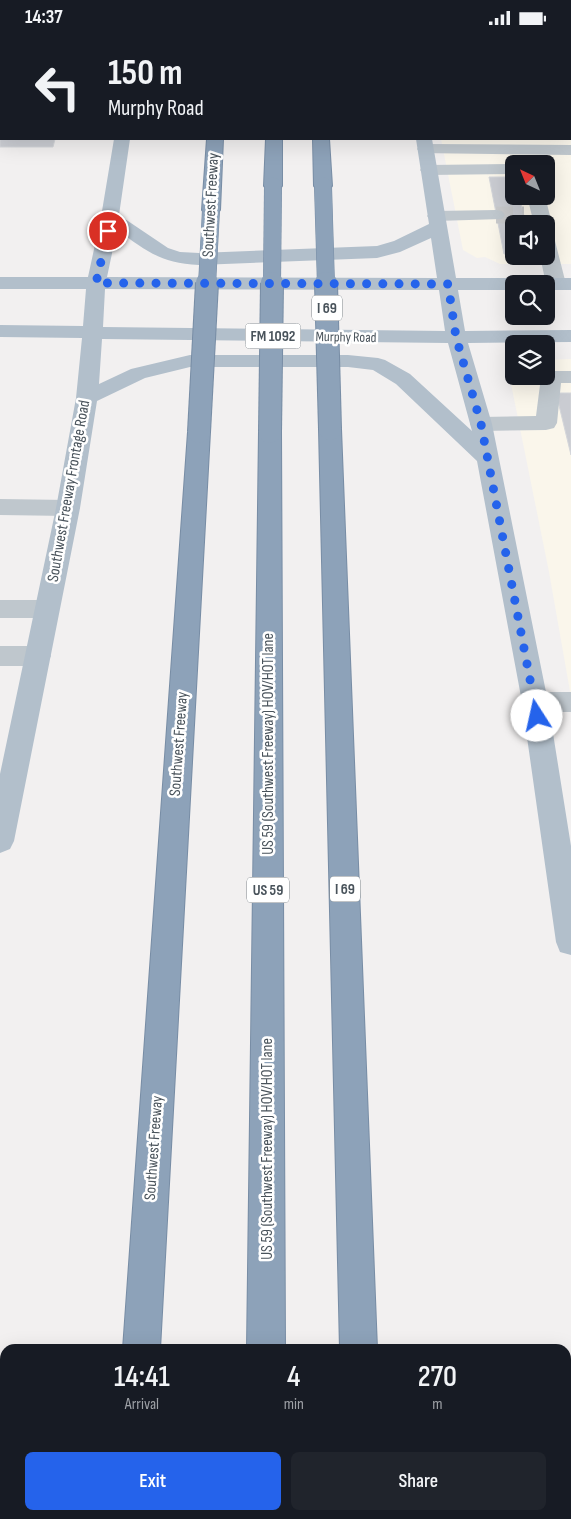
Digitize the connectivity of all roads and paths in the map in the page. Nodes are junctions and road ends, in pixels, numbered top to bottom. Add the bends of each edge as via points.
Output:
1 (122, 140) edge
2 (215, 140) edge
3 (274, 140) edge
4 (321, 140) edge
5 (425, 144) edge
6 (561, 146) edge
7 (505, 169) edge
8 (429, 170) junction
9 (496, 215) tunnel mouth
10 (110, 217) junction
11 (437, 221) junction
12 (553, 265) edge
13 (0, 283) edge
14 (96, 283) junction
15 (448, 284) junction
16 (505, 284) edge
17 (558, 284) edge
18 (0, 331) edge
19 (90, 334) junction
20 (571, 336) edge
21 (456, 337) junction
22 (571, 377) edge
23 (87, 398) junction
24 (481, 424) junction
25 (486, 457) junction
26 (0, 507) edge
27 (68, 508) junction
28 (0, 609) edge
29 (47, 609) junction
30 (0, 656) edge
31 (38, 656) junction
32 (535, 702) junction
33 (571, 702) edge
34 (0, 841) edge
35 (571, 942) edge
36 (141, 1344) edge
37 (266, 1344) edge
38 (359, 1344) edge

1 - 10 main road, Southwest Freeway Frontage Road
2 - 36 highway, Southwest Freeway, bridge
3 - 37 highway, US 59 (Southwest Freeway) HOV/HOT lane / US 59, bridge
4 - 38 highway, I 69, bridge
5 - 6 lane
5 - 8 main road
7 - 8 lane
8 - 11 main road
9 - 11 lane
10 - 11 main road via 161,252 178,258 200,259 377,253 406,243
10 - 14 main road, Southwest Freeway Frontage Road
11 - 15 main road
12 - 17 lane
13 - 14 main road
14 - 15 main road
14 - 19 main road, Southwest Freeway Frontage Road
15 - 16 main road
15 - 21 main road
18 - 19 main road, Murphy Road
19 - 21 main road, Murphy Road / FM 1092
19 - 23 main road, Southwest Freeway Frontage Road
20 - 21 main road, Murphy Road / FM 1092
21 - 24 main road
22 - 24 lane via 551,377 546,423
23 - 25 main road via 138,373 190,361 348,361 378,364 403,379
23 - 27 main road, Southwest Freeway Frontage Road
24 - 25 main road
25 - 32 main road
26 - 27 lane
27 - 29 main road, Southwest Freeway Frontage Road
28 - 29 lane
29 - 31 main road, Southwest Freeway Frontage Road
30 - 31 lane
31 - 34 main road, Southwest Freeway Frontage Road
32 - 33 lane
32 - 35 main road

